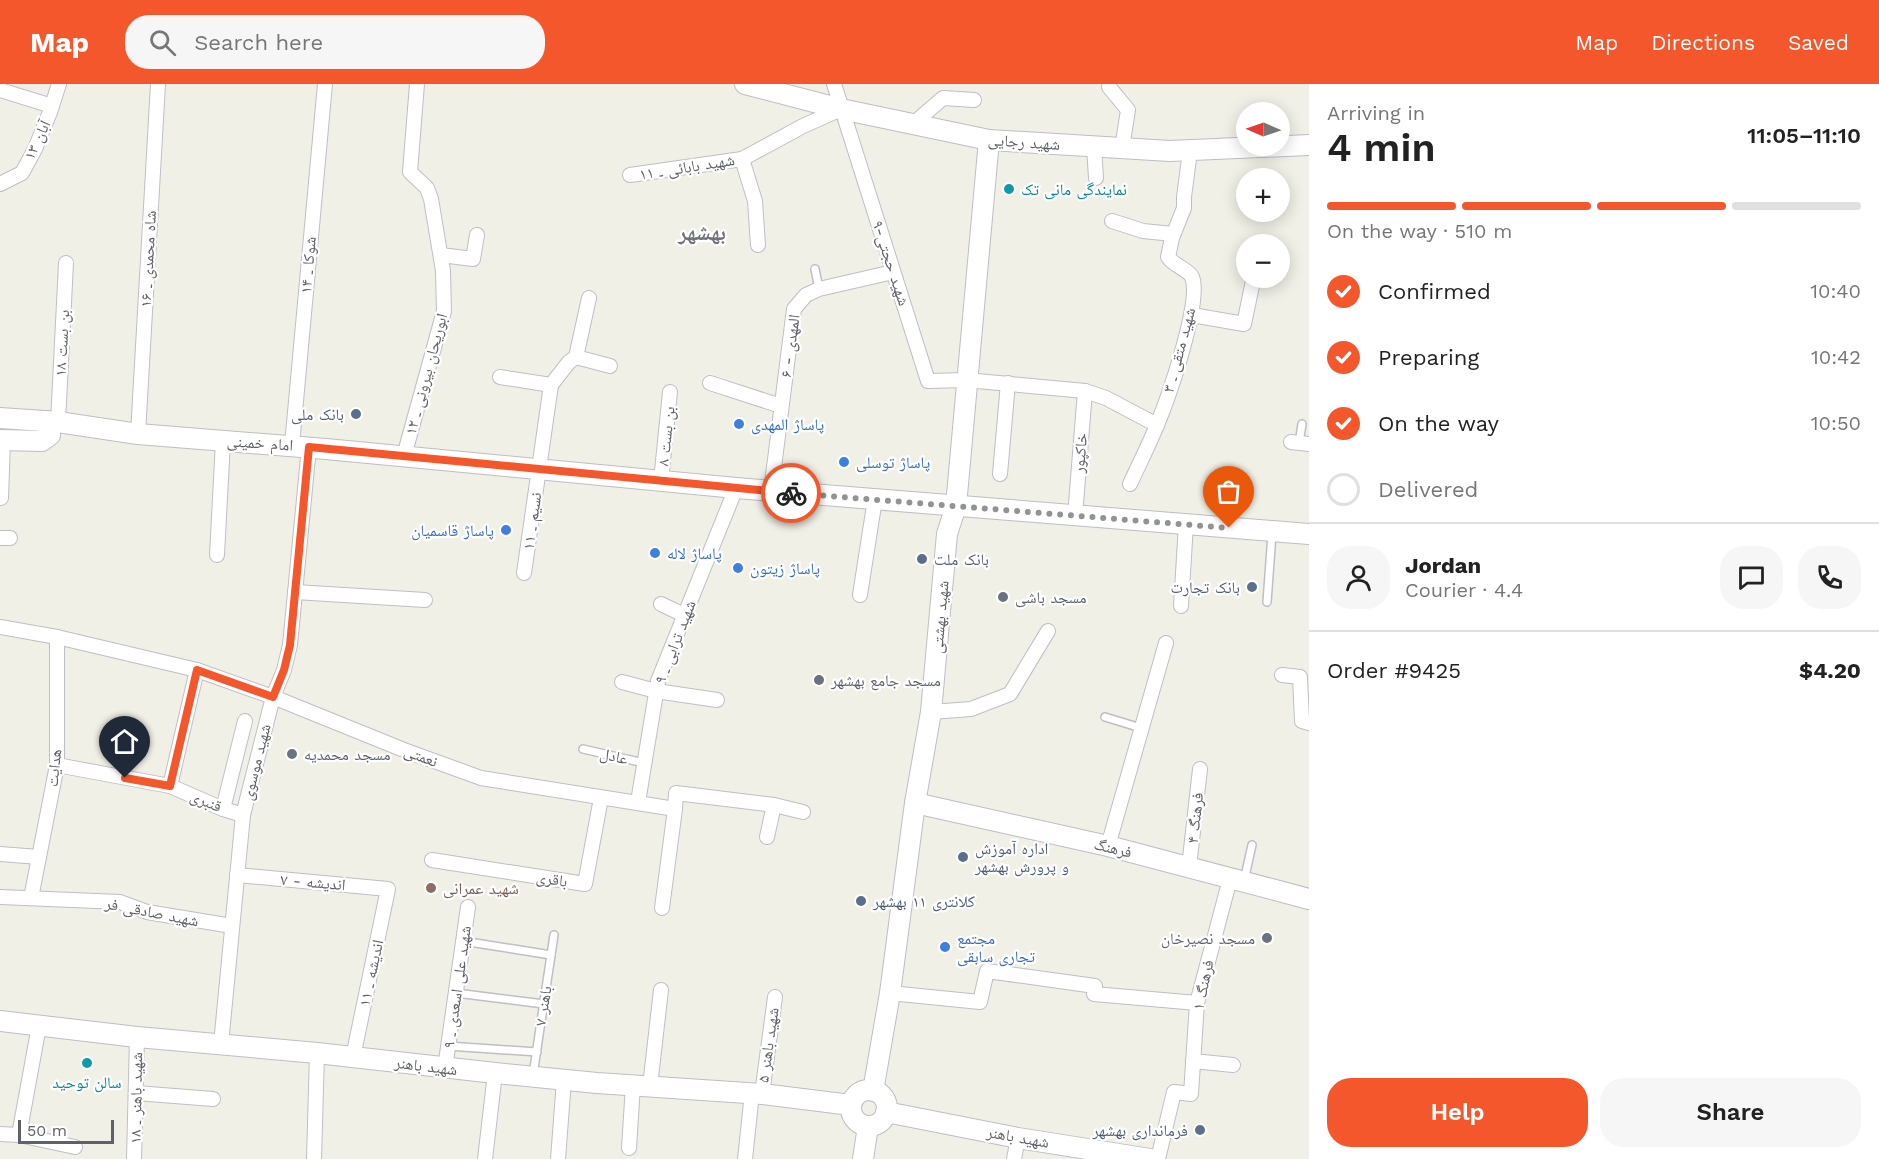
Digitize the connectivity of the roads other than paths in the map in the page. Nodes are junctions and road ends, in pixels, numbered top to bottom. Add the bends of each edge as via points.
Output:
1 (59, 84) edge
2 (158, 84) edge
3 (325, 84) edge
4 (417, 84) edge
5 (745, 84) edge
6 (834, 84) edge
7 (1109, 87) dead end
8 (0, 90) edge
9 (974, 100) dead end
10 (52, 106) junction
11 (841, 109) junction
12 (913, 124) junction
13 (989, 140) junction
14 (1309, 145) edge
15 (1094, 147) junction
16 (1122, 148) junction
17 (1190, 151) junction
18 (742, 159) junction
19 (630, 175) dead end
20 (1096, 178) dead end
21 (0, 184) edge
22 (1112, 221) dead end
23 (1173, 234) junction
24 (477, 235) dead end
25 (758, 244) dead end
26 (441, 255) junction
27 (66, 263) dead end
28 (815, 268) dead end
29 (894, 272) junction
30 (1252, 288) edge
31 (819, 289) junction
32 (589, 298) dead end
33 (1192, 315) junction
34 (576, 357) junction
35 (610, 366) dead end
36 (500, 377) dead end
37 (966, 380) junction
38 (710, 383) dead end
39 (1008, 383) junction
40 (551, 385) junction
41 (1085, 391) junction
42 (670, 392) dead end
43 (781, 406) junction
44 (0, 418) edge
45 (52, 422) junction
46 (1157, 424) junction
47 (1302, 424) dead end
48 (138, 434) junction
49 (1, 440) edge
50 (223, 441) junction
51 (1300, 443) edge
52 (301, 446) junction
53 (404, 456) junction
54 (539, 469) junction
55 (1000, 474) dead end
56 (661, 481) junction
57 (1130, 484) dead end
58 (736, 488) junction
59 (771, 491) junction
60 (1, 498) edge
61 (875, 499) junction
62 (956, 506) junction
63 (1075, 516) junction
64 (1186, 524) junction
65 (1272, 531) junction
66 (1309, 534) edge
67 (217, 555) dead end
68 (524, 573) dead end
69 (295, 592) junction
70 (860, 595) dead end
71 (425, 600) dead end
72 (1267, 602) dead end
73 (661, 604) dead end
74 (1180, 606) dead end
75 (684, 615) junction
76 (0, 627) edge
77 (1048, 631) dead end
78 (57, 636) junction
79 (1166, 644) dead end
80 (197, 670) junction
81 (1282, 675) dead end
82 (622, 682) dead end
83 (656, 691) junction
84 (273, 697) junction
85 (717, 700) dead end
86 (931, 712) junction
87 (1105, 717) dead end
88 (245, 721) dead end
89 (1309, 723) edge
90 (1141, 728) junction
91 (583, 749) dead end
92 (644, 763) junction
93 (57, 765) junction
94 (1200, 769) dead end
95 (170, 786) junction
96 (601, 798) junction
97 (638, 802) junction
98 (915, 803) junction
99 (774, 805) junction
100 (222, 809) junction
101 (675, 809) junction
102 (803, 812) dead end
103 (243, 815) junction
104 (767, 837) dead end
105 (1252, 845) dead end
106 (1108, 846) junction
107 (0, 854) edge
108 (39, 857) junction
109 (432, 860) dead end
110 (1189, 867) junction
111 (237, 875) junction
112 (1237, 881) junction
113 (388, 889) joint
114 (0, 897) edge
115 (31, 898) junction
116 (1309, 899) edge
117 (468, 906) dead end
118 (662, 908) dead end
119 (232, 926) junction
120 (554, 935) dead end
121 (463, 941) junction
122 (551, 955) junction
123 (661, 990) dead end
124 (456, 993) junction
125 (890, 993) junction
126 (775, 997) dead end
127 (1197, 1003) junction
128 (544, 1004) junction
129 (0, 1021) edge
130 (39, 1026) junction
131 (137, 1037) junction
132 (221, 1044) junction
133 (448, 1046) junction
134 (537, 1052) junction
135 (317, 1053) junction
136 (353, 1057) junction
137 (1193, 1061) junction
138 (1233, 1065) dead end
139 (445, 1068) junction
140 (495, 1074) junction
141 (533, 1077) junction
142 (564, 1080) junction
143 (641, 1086) junction
144 (873, 1091) junction
145 (136, 1093) junction
146 (757, 1093) junction
147 (213, 1099) dead end
148 (852, 1106) junction
149 (886, 1112) junction
150 (868, 1126) junction
151 (0, 1134) edge
152 (19, 1135) junction
153 (1018, 1138) junction
154 (75, 1147) dead end
155 (629, 1148) dead end
156 (1088, 1154) edge
157 (134, 1159) edge
158 (314, 1159) edge
159 (485, 1159) edge
160 (558, 1159) edge
161 (745, 1159) edge
162 (863, 1159) edge
163 (1014, 1159) edge
164 (1150, 1159) edge
165 (1158, 1159) edge

1 - 10 street, ۱۳ آبان
2 - 48 street, شاه محمدی ـ ۱۶
3 - 52 street, شوکا ـ ۱۴
4 - 26 street, ابوریحان بیرونی ـ ۱۲ via 410,172 427,188 432,199
5 - 11 main road, شهید رجایی
6 - 11 street, شهید حجتی-۹
7 - 16 street via 1128,110
8 - 10 street
9 - 12 street via 943,98
10 - 21 street, ۱۳ آبان via 22,173
11 - 12 main road, شهید رجایی
11 - 18 street, شهید بابائی ـ ۱۱
11 - 29 street, شهید حجتی-۹
12 - 13 main road, شهید رجایی
13 - 15 main road, شهید رجایی
13 - 37 main road, شهید بهشتی
14 - 17 main road, شهید رجایی
15 - 16 main road, شهید رجایی
15 - 20 street
16 - 17 main road, شهید رجایی
17 - 23 street, شهید متقی ـ ۳ via 1184,208
18 - 19 street, شهید بابائی ـ ۱۱
18 - 25 street via 755,201
22 - 23 street via 1143,231
23 - 33 street, شهید متقی ـ ۳ via 1168,257 1192,278
24 - 26 street via 473,259
26 - 53 street, ابوریحان بیرونی ـ ۱۲ via 444,310
27 - 45 street, بن بست ۱۸
28 - 31 lane
29 - 31 street, المهدی - ۶
29 - 37 street, شهید حجتی-۹ via 928,381
30 - 33 street via 1244,324
31 - 43 street, المهدی - ۶ via 806,295 794,309
32 - 34 street
33 - 46 street, شهید متقی ـ ۳
34 - 35 street
34 - 40 street
36 - 40 street
37 - 39 street
37 - 62 main road, شهید بهشتی
38 - 43 street
39 - 41 street
39 - 55 street
40 - 54 street, نسیم ـ ۱۱
41 - 46 street
41 - 63 street, خاکپور
42 - 56 street, بن بست ۸
43 - 59 street, المهدی - ۶
44 - 45 main road, امام خمینی
45 - 48 main road, امام خمینی
45 - 49 main road via 50,435 42,441
46 - 57 street, شهید متقی ـ ۳
47 - 51 lane
48 - 50 main road, امام خمینی
49 - 60 street
50 - 52 main road, امام خمینی
50 - 67 street
52 - 53 main road, امام خمینی
52 - 69 street, شهید موسوی
53 - 54 main road, امام خمینی
54 - 56 main road, امام خمینی
54 - 68 street, نسیم ـ ۱۱
56 - 58 main road, امام خمینی
58 - 59 main road, امام خمینی
58 - 75 street, شهید ترابی ـ ۹
59 - 61 main road, امام خمینی
61 - 62 main road, امام خمینی
61 - 70 street
62 - 63 main road, امام خمینی
62 - 86 main road, شهید بهشتی via 947,534
63 - 64 main road, امام خمینی
64 - 65 main road, امام خمینی
64 - 74 street
65 - 66 main road, امام خمینی
65 - 72 lane
69 - 71 street
69 - 84 street, شهید موسوی via 290,645
73 - 75 street
75 - 83 street, شهید ترابی ـ ۹
76 - 78 street, نعمتی
77 - 86 street via 1010,694 971,709
78 - 80 street, نعمتی
78 - 93 street, هدایت
79 - 90 street
80 - 84 street, نعمتی
80 - 95 street, قنبری
81 - 89 street via 1300,677 1302,721
82 - 83 street
83 - 85 street
83 - 92 street, شهید ترابی ـ ۹
84 - 96 street, نعمتی via 481,778
84 - 103 street, شهید موسوی
86 - 98 main road, شهید بهشتی
87 - 90 lane
88 - 100 street
90 - 106 street
91 - 92 lane, عادل
92 - 97 street, شهید ترابی ـ ۹
93 - 95 street, قنبری
93 - 108 street, هدایت
94 - 110 street, فرهنگ ۴
95 - 100 street, قنبری
96 - 97 street, نعمتی
96 - 109 street, باقری via 585,884
97 - 101 street, نعمتی
98 - 106 main road, فرهنگ
98 - 125 main road, شهید بهشتی
99 - 101 street via 676,793
99 - 102 street
99 - 104 street
100 - 103 street, قنبری
101 - 118 street
103 - 111 street, شهید موسوی
105 - 112 lane
106 - 110 main road, فرهنگ
107 - 108 street
108 - 115 street, هدایت
110 - 112 main road, فرهنگ
111 - 113 street, اندیشه - ۷
111 - 119 street, شهید موسوی
112 - 116 main road, فرهنگ
112 - 127 street, فرهنگ ۱
113 - 136 street, اندیشه ـ ۱۱
114 - 115 street, شهید صادقی فر
115 - 119 street, شهید صادقی فر via 120,902 147,912
117 - 121 street, شهید علی اسعدی ـ ۹
119 - 132 street, شهید موسوی
120 - 122 lane, باهنر ۷
121 - 122 lane
121 - 124 street, شهید علی اسعدی ـ ۹
122 - 128 lane, باهنر ۷
123 - 143 street
124 - 128 lane
124 - 133 street, شهید علی اسعدی ـ ۹
125 - 127 street via 980,1002 987,971 1095,986 1094,994
125 - 144 main road, شهید بهشتی
126 - 146 street, شهید باهنر ۵
127 - 137 street, فرهنگ ۱
128 - 134 lane, باهنر ۷
129 - 130 main road, شهید باهنر
130 - 131 main road, شهید باهنر
130 - 152 street
131 - 132 main road, شهید باهنر
131 - 145 street, شهید باهنر ـ ۱۸
132 - 135 main road, شهید باهنر
133 - 134 lane
133 - 139 street, شهید علی اسعدی ـ ۹
134 - 141 lane, باهنر ۷
135 - 136 main road, شهید باهنر
135 - 158 street
136 - 139 main road, شهید باهنر
137 - 138 street
137 - 165 street, فرهنگ ۱ via 1191,1094 1174,1092
139 - 140 main road, شهید باهنر
140 - 141 main road, شهید باهنر
140 - 159 street
141 - 142 main road, شهید باهنر
142 - 143 main road, شهید باهنر
142 - 160 street
143 - 146 main road, شهید باهنر
143 - 155 street
144 - 148 main road via 859,1094
144 - 149 main road via 882,1097
145 - 147 street
145 - 157 street, شهید باهنر ـ ۱۸
146 - 148 main road, شهید باهنر
146 - 161 street, شهید باهنر ۵
148 - 150 main road via 854,1117
149 - 150 main road via 880,1122
149 - 153 main road, شهید باهنر
150 - 162 main road
151 - 152 street
152 - 154 street
153 - 156 main road, شهید باهنر
153 - 163 street
156 - 164 main road, شهید باهنر

